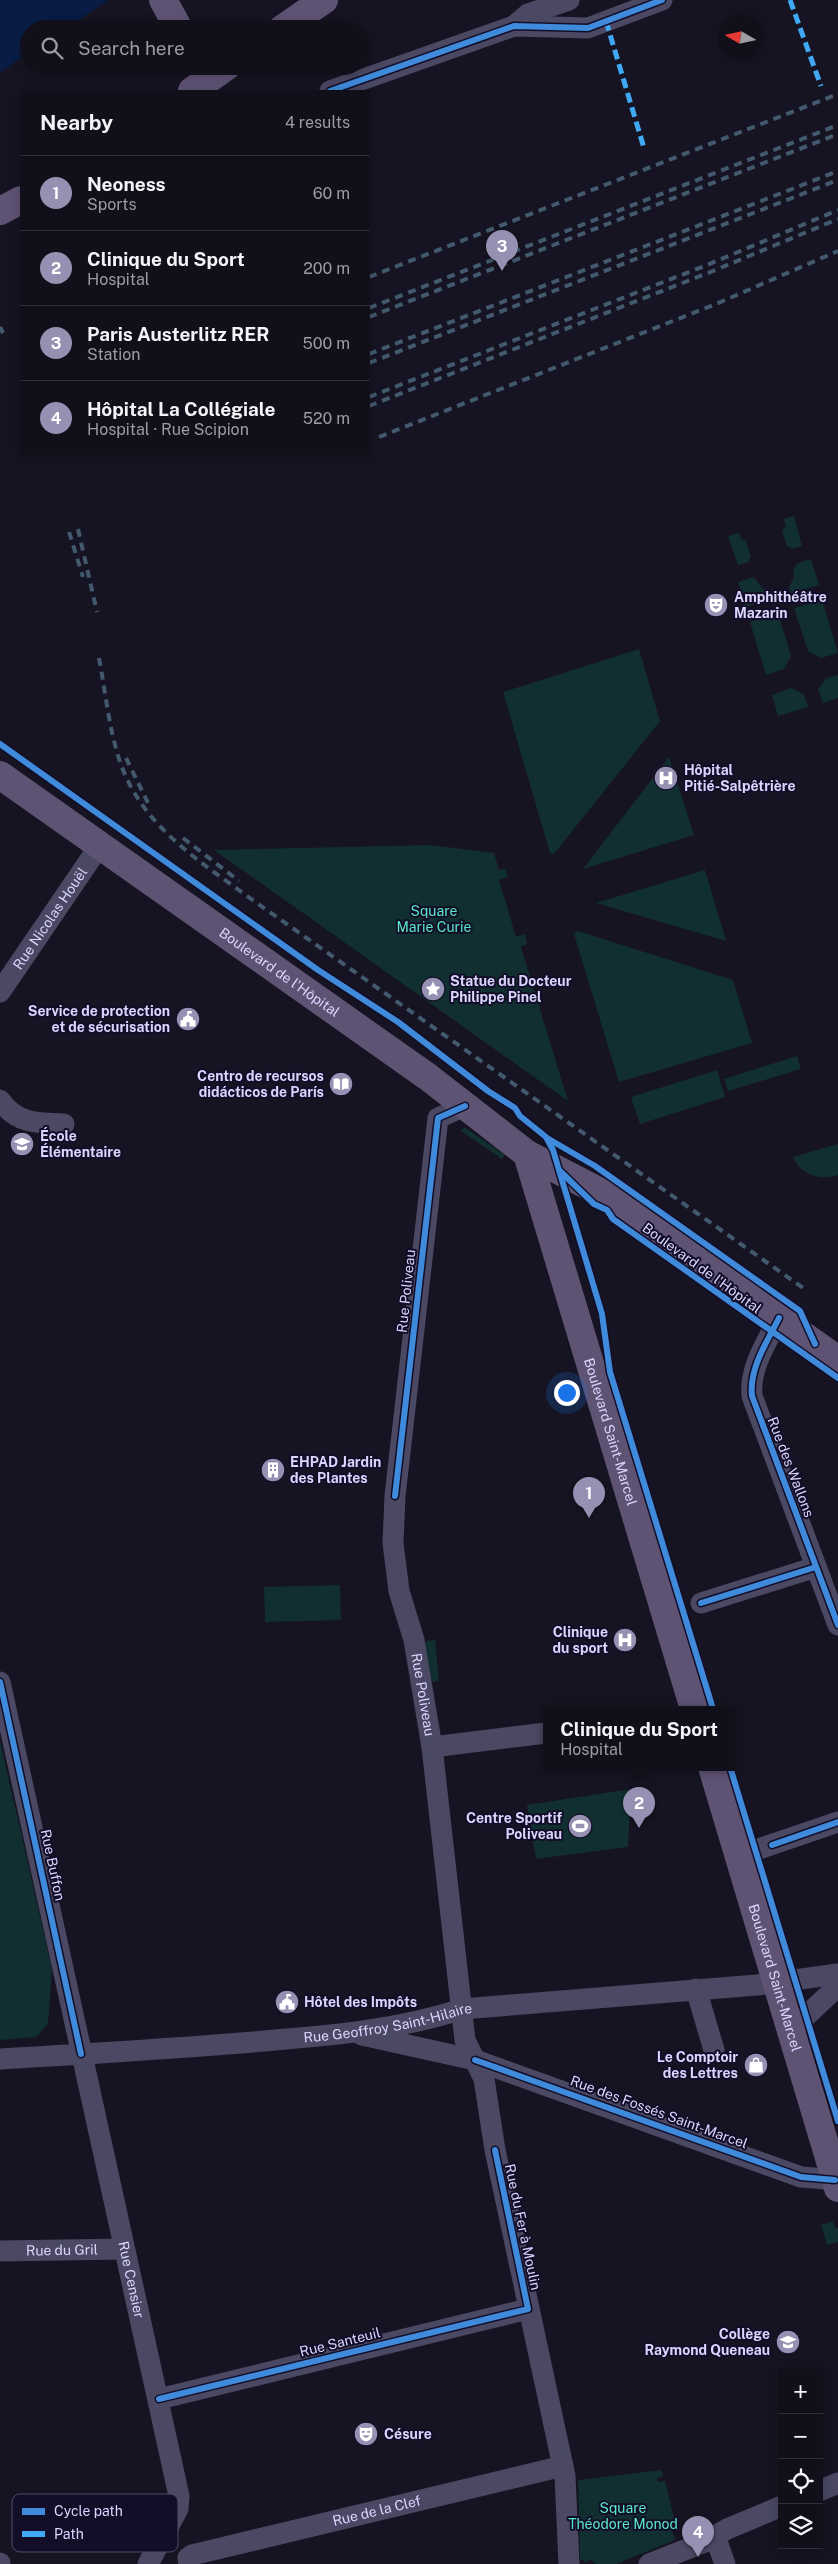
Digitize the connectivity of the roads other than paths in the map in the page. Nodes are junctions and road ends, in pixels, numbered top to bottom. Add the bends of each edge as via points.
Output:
1 (163, 0) edge
2 (324, 0) edge
3 (569, 0) edge
4 (662, 0) edge
5 (174, 20) edge
6 (295, 20) edge
7 (514, 26) junction
8 (333, 90) edge
9 (20, 201) edge
10 (0, 211) edge
11 (0, 775) edge
12 (100, 845) junction
13 (0, 992) edge
14 (0, 1100) edge
15 (465, 1106) junction
16 (64, 1124) dead end
17 (527, 1154) junction
18 (780, 1318) junction
19 (838, 1360) edge
20 (816, 1567) junction
21 (700, 1603) dead end
22 (838, 1625) edge
23 (0, 1682) edge
24 (693, 1706) edge
25 (543, 1734) edge
26 (432, 1747) junction
27 (713, 1771) edge
28 (838, 1822) edge
29 (738, 1856) junction
30 (838, 1974) edge
31 (776, 1982) junction
32 (838, 1986) edge
33 (696, 1989) junction
34 (462, 2009) junction
35 (790, 2031) junction
36 (354, 2033) junction
37 (714, 2050) dead end
38 (81, 2054) junction
39 (0, 2059) edge
40 (475, 2060) junction
41 (837, 2183) edge
42 (124, 2249) junction
43 (0, 2251) edge
44 (528, 2309) junction
45 (158, 2399) junction
46 (563, 2466) junction
47 (838, 2483) edge
48 (823, 2489) edge
49 (178, 2506) edge
50 (778, 2508) edge
51 (715, 2536) junction
52 (154, 2552) edge
53 (190, 2560) edge
54 (148, 2564) edge
55 (569, 2564) edge
56 (649, 2564) edge
57 (725, 2564) edge

1 - 5 main road
2 - 6 main road
3 - 7 street via 528,14
4 - 7 street via 588,28
7 - 8 street
9 - 10 main road
11 - 12 main road, Boulevard de l'Hôpital
12 - 13 street, Rue Nicolas Houël
12 - 15 main road, Boulevard de l'Hôpital
14 - 16 street via 20,1119 31,1123
15 - 17 main road, Boulevard de l'Hôpital
15 - 26 street, Rue Poliveau via 438,1118 393,1543 399,1591 414,1640
17 - 18 main road, Boulevard de l'Hôpital via 604,1194
17 - 24 main road, Boulevard Saint-Marcel
18 - 19 main road, Boulevard de l'Hôpital
18 - 20 street, Rue des Wallons via 750,1384
20 - 21 street
20 - 22 street, Rue des Wallons
23 - 38 street, Rue Buffon
25 - 26 street
26 - 34 street, Rue Poliveau
27 - 29 main road, Boulevard Saint-Marcel
28 - 29 street
29 - 31 main road, Boulevard Saint-Marcel
30 - 31 street, Rue Geoffroy Saint-Hilaire
31 - 33 street, Rue Geoffroy Saint-Hilaire
31 - 35 main road, Boulevard Saint-Marcel
32 - 35 street
33 - 34 street, Rue Geoffroy Saint-Hilaire
33 - 37 street
34 - 36 street, Rue Geoffroy Saint-Hilaire
34 - 40 street, Rue Poliveau via 465,2040
35 - 41 main road, Boulevard Saint-Marcel
36 - 38 street, Rue Geoffroy Saint-Hilaire
36 - 40 street, Rue des Fossés Saint-Marcel
38 - 39 street, Rue Geoffroy Saint-Hilaire
38 - 42 street, Rue Censier
40 - 41 street, Rue des Fossés Saint-Marcel via 801,2177
40 - 44 street, Rue du Fer à Moulin via 484,2079 495,2150
42 - 43 street, Rue du Gril
42 - 45 street, Rue Censier
44 - 45 street, Rue Santeuil
44 - 46 street, Rue du Fer à Moulin
45 - 49 street, Rue Censier via 179,2496
46 - 53 street, Rue de la Clef
46 - 55 street, Rue du Fer à Moulin via 568,2501
47 - 48 street
50 - 51 street
51 - 56 street
51 - 57 street
52 - 54 street, Rue Censier

